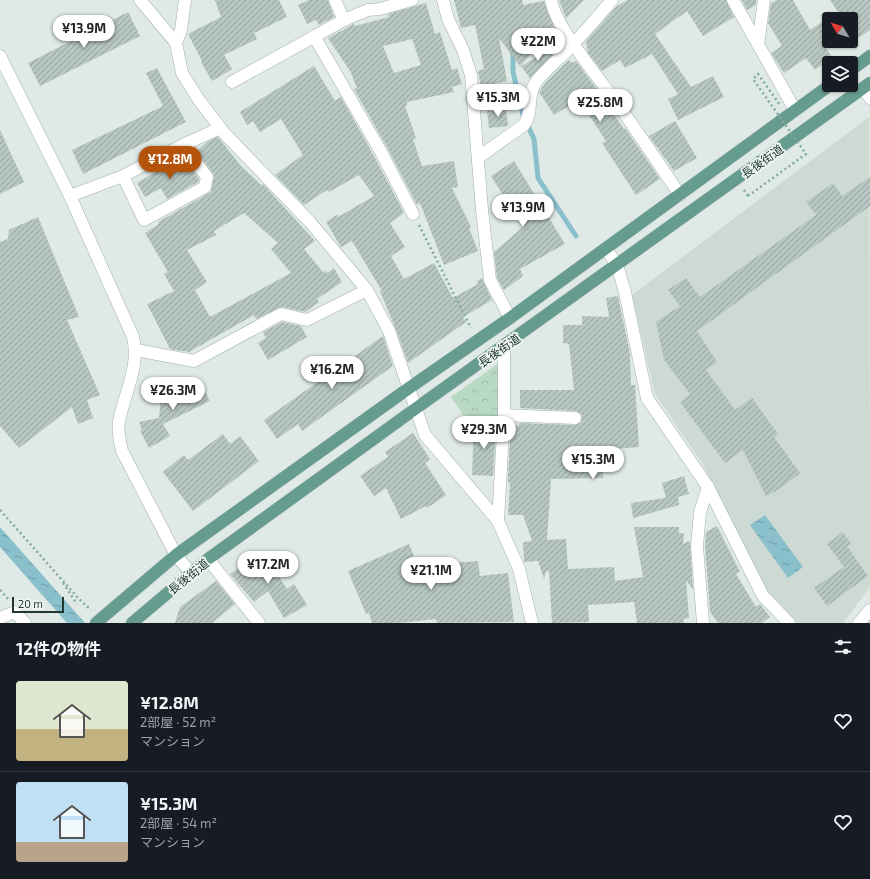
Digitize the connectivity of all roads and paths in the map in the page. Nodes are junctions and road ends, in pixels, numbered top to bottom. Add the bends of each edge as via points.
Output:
1 (140, 0) edge
2 (186, 0) edge
3 (335, 0) edge
4 (412, 0) edge
5 (443, 0) edge
6 (551, 0) edge
7 (612, 0) edge
8 (733, 0) edge
9 (764, 0) edge
10 (344, 20) junction
11 (314, 36) junction
12 (176, 43) junction
13 (574, 44) junction
14 (758, 45) junction
15 (0, 56) edge
16 (870, 56) edge
17 (858, 65) edge
18 (232, 82) dead end
19 (868, 90) edge
20 (822, 91) edge
21 (780, 105) dead end
22 (795, 110) junction
23 (220, 128) junction
24 (183, 145) junction
25 (479, 157) junction
26 (123, 176) junction
27 (743, 190) dead end
28 (680, 195) junction
29 (70, 196) junction
30 (413, 214) joint
31 (606, 249) junction
32 (617, 265) junction
33 (367, 290) junction
34 (510, 318) junction
35 (478, 341) junction
36 (504, 346) junction
37 (136, 350) junction
38 (409, 388) junction
39 (415, 408) junction
40 (504, 415) junction
41 (575, 418) dead end
42 (708, 487) junction
43 (0, 510) edge
44 (498, 521) junction
45 (176, 555) junction
46 (208, 559) junction
47 (55, 572) junction
48 (191, 573) junction
49 (78, 604) dead end
50 (870, 610) edge
51 (0, 618) edge
52 (98, 621) edge
53 (25, 623) edge
54 (132, 623) edge
55 (258, 623) edge
56 (532, 623) edge
57 (703, 623) edge
58 (789, 623) edge
59 (859, 623) edge

1 - 12 street
2 - 12 street
3 - 10 street
4 - 10 street via 368,10
5 - 25 street via 471,75
6 - 13 street via 552,11
7 - 13 street
8 - 14 street
9 - 14 street
10 - 11 street
11 - 18 street
11 - 30 street
12 - 23 street via 182,73
13 - 25 street via 536,82 529,97 530,109 526,122
13 - 28 street
14 - 22 street
15 - 29 street
16 - 17 main road
19 - 32 main road, 長後街道
20 - 22 main road, 長後街道
21 - 27 path, bridge via 758,74 753,79 806,154 748,196
22 - 28 main road, 長後街道
23 - 24 street
23 - 33 street via 310,222
24 - 26 street
24 - 26 street via 207,177 205,187 144,220
25 - 34 street via 490,280
26 - 29 street
28 - 31 main road, 長後街道
29 - 37 street via 133,337
30 - 35 path
31 - 32 street
31 - 34 main road, 長後街道
32 - 36 main road, 長後街道
32 - 42 street via 647,398
33 - 37 street via 307,320 281,314 194,361
33 - 38 street via 389,331
34 - 35 main road, 長後街道
35 - 38 main road, 長後街道
36 - 39 main road, 長後街道
36 - 40 street
37 - 45 street via 118,435 122,451
38 - 39 street
38 - 45 main road, 長後街道
39 - 44 street via 425,435
39 - 46 main road, 長後街道
40 - 41 street
40 - 44 street
42 - 57 street via 700,512 697,546
42 - 58 street via 762,596
43 - 47 path
44 - 56 street via 519,569
45 - 48 street
45 - 52 main road, 長後街道
46 - 48 main road, 長後街道
46 - 55 street
47 - 49 path
47 - 52 path
48 - 54 main road, 長後街道
50 - 59 street
51 - 53 street via 15,612

